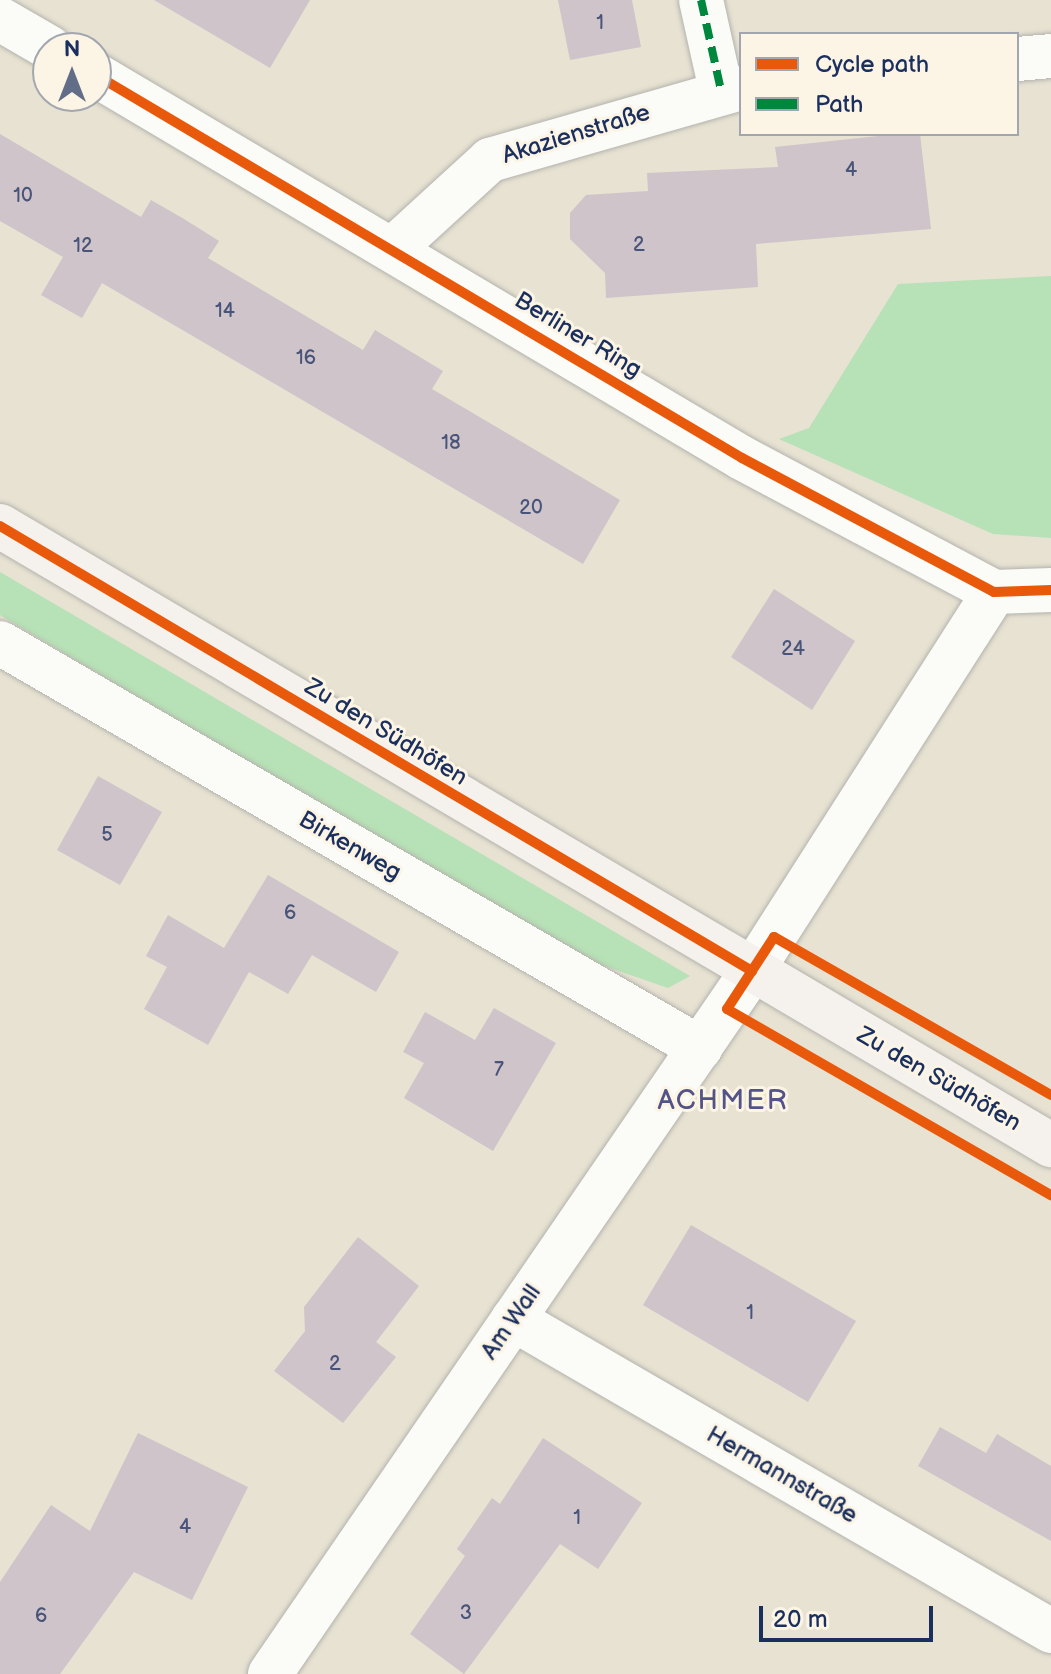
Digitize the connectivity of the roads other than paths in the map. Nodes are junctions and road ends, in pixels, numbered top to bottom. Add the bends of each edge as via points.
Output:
1 (701, 0) edge
2 (0, 19) edge
3 (32, 38) edge
4 (1051, 56) edge
5 (1019, 59) edge
6 (112, 84) edge
7 (731, 89) edge
8 (395, 247) junction
9 (0, 526) edge
10 (1051, 590) edge
11 (994, 592) junction
12 (0, 643) edge
13 (752, 971) junction
14 (700, 1048) junction
15 (1051, 1145) edge
16 (513, 1319) junction
17 (1051, 1631) edge
18 (270, 1674) edge

1 - 7 street
2 - 3 street
4 - 5 street
6 - 8 street, Berliner Ring
7 - 8 street, Akazienstraße via 490,160
8 - 11 street, Berliner Ring via 742,458
9 - 13 street, Zu den Südhöfen
10 - 11 street
11 - 13 street
12 - 14 street, Birkenweg
13 - 14 street, Am Wall
13 - 15 street, Zu den Südhöfen
14 - 16 street, Am Wall
16 - 17 street, Hermannstraße
16 - 18 street, Am Wall

